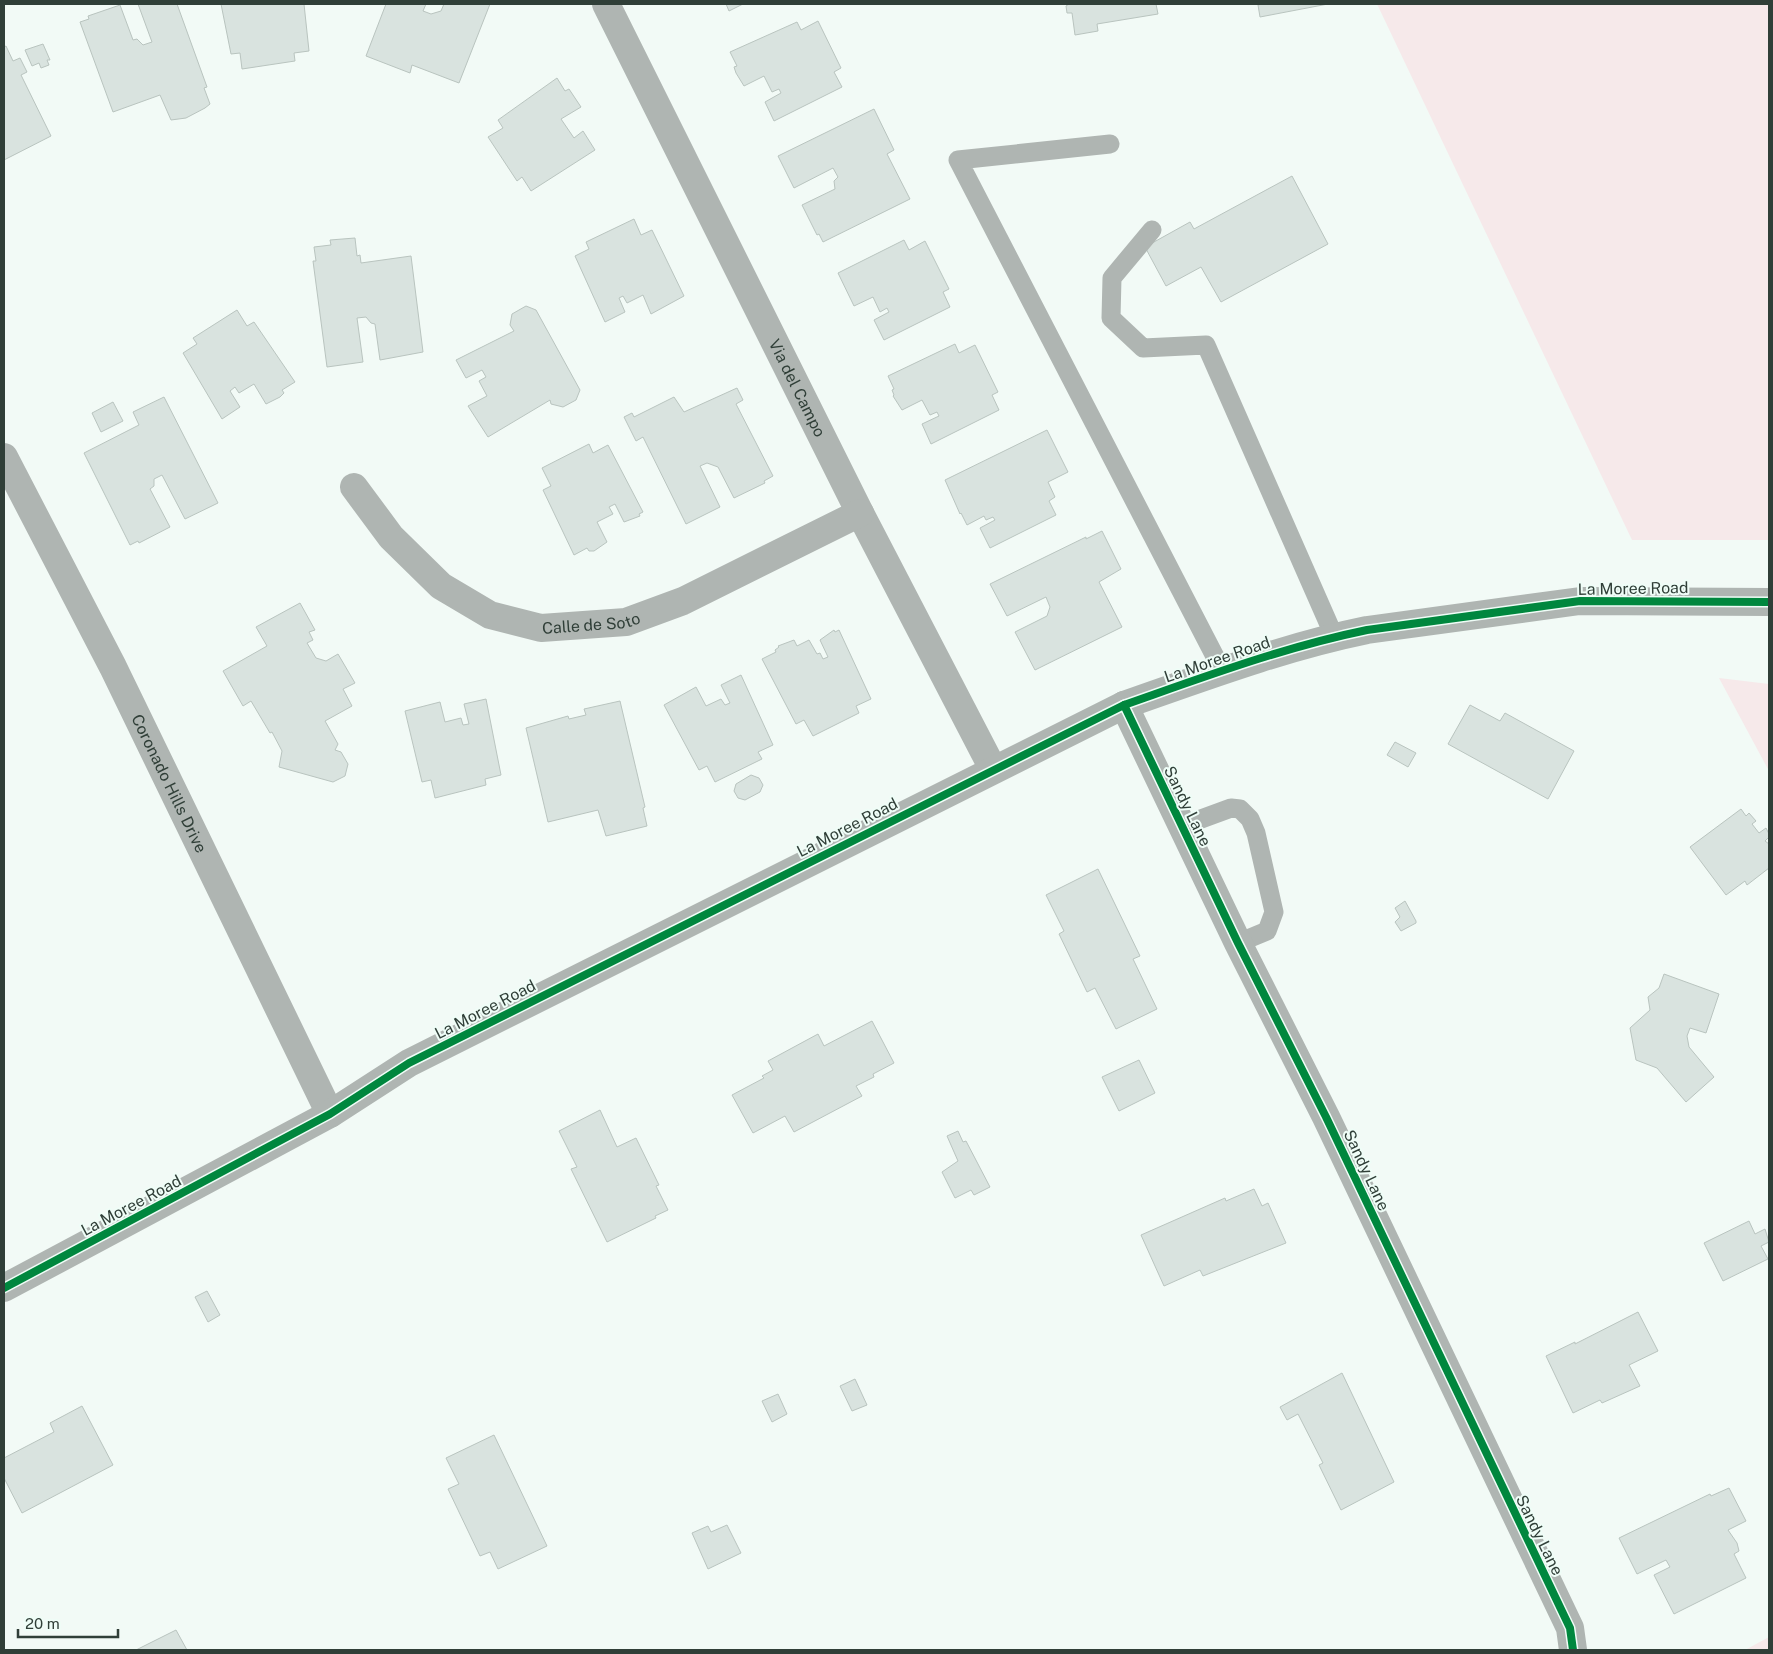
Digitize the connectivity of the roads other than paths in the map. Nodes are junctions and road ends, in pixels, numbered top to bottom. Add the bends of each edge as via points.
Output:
1 (606, 4) edge
2 (1110, 144) dead end
3 (1152, 230) dead end
4 (4, 457) edge
5 (354, 487) dead end
6 (860, 513) junction
7 (1769, 602) edge
8 (1334, 636) junction
9 (1222, 670) junction
10 (1124, 705) junction
11 (993, 769) junction
12 (1182, 826) junction
13 (1238, 943) junction
14 (330, 1114) junction
15 (4, 1288) edge
16 (1572, 1650) edge

1 - 6 street, Via del Campo
2 - 9 lane via 958,160
3 - 8 lane via 1112,278 1112,318 1144,348 1206,344
4 - 14 street, Coronado Hills Drive via 113,667
5 - 6 street, Calle de Soto via 391,537 441,586 490,615 541,628 626,622 684,600
6 - 11 street, Via del Campo
7 - 8 street, La Moree Road via 1580,601
8 - 9 street, La Moree Road
9 - 10 street, La Moree Road
10 - 11 street, La Moree Road
10 - 12 street, Sandy Lane
11 - 14 street, La Moree Road via 409,1063
12 - 13 street, Sandy Lane
12 - 13 lane via 1231,808 1240,809 1250,819 1274,912 1267,931
13 - 16 street, Sandy Lane via 1326,1117 1570,1628
14 - 15 street, La Moree Road

